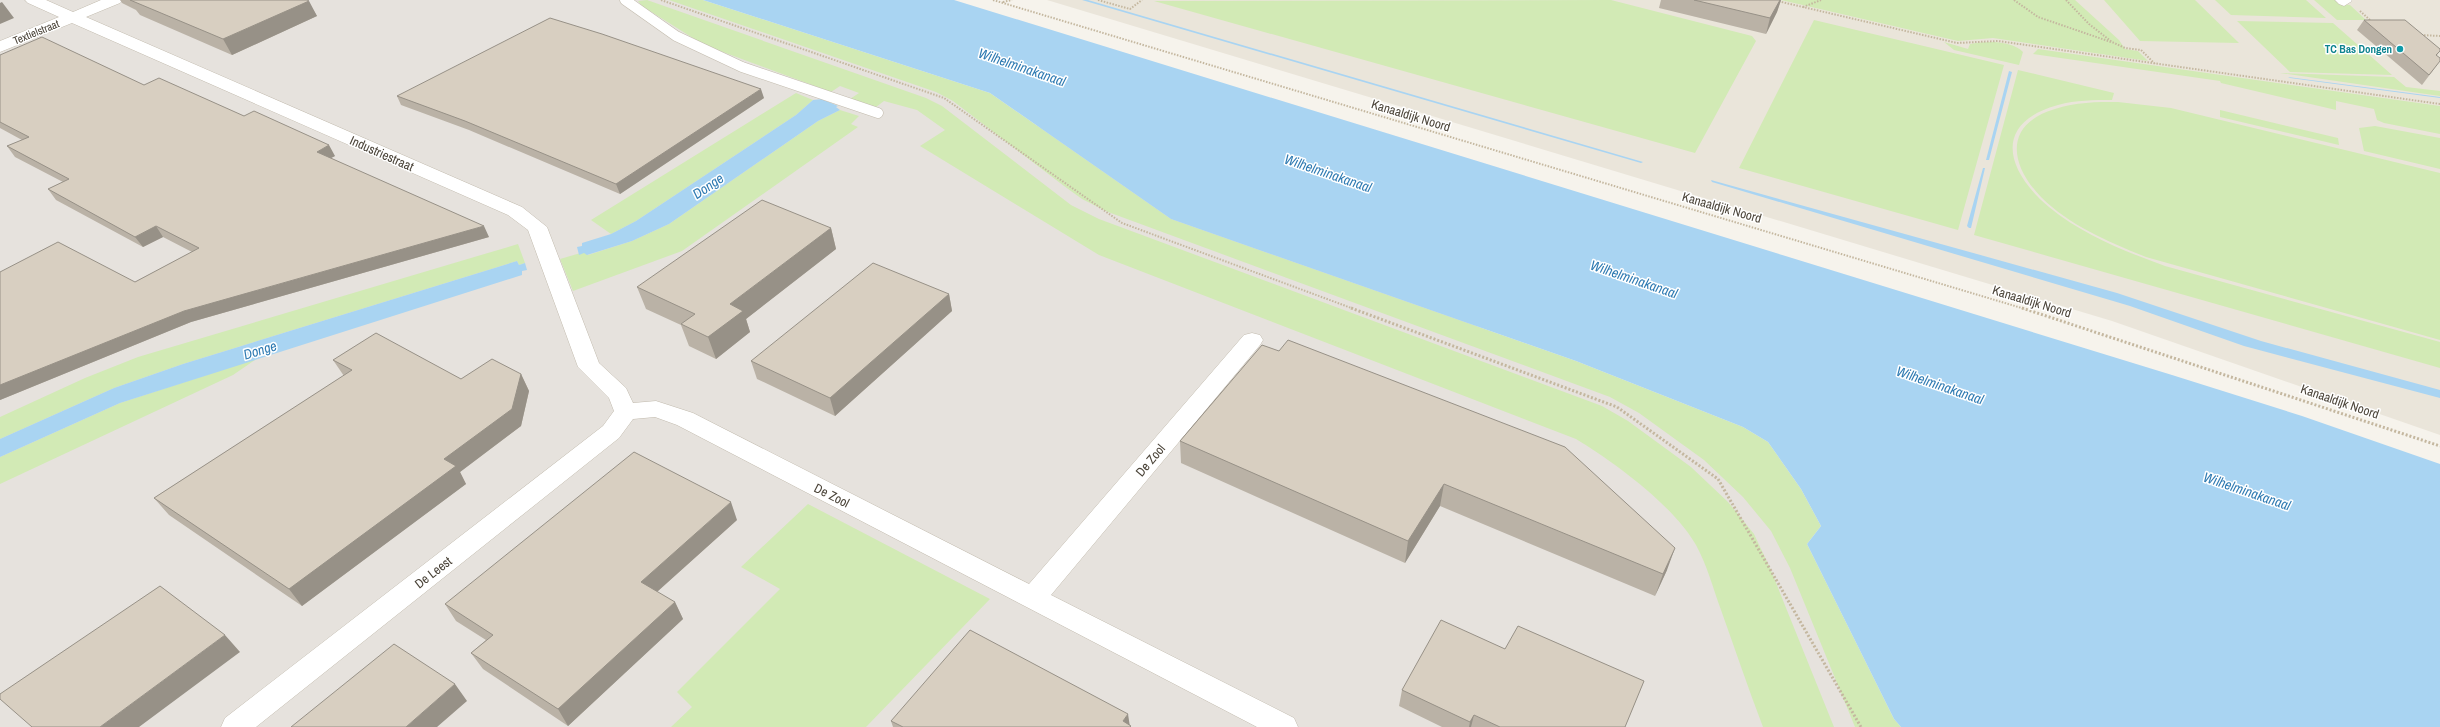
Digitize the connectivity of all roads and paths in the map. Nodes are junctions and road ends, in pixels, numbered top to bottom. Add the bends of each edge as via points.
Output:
1 (33, 0) edge
2 (115, 0) edge
3 (625, 0) edge
4 (661, 0) edge
5 (993, 0) edge
6 (1012, 0) edge
7 (1098, 0) edge
8 (1142, 0) edge
9 (1773, 0) edge
10 (1821, 0) edge
11 (2014, 0) edge
12 (2066, 0) edge
13 (2344, 0) edge
14 (1001, 2) junction
15 (1802, 7) junction
16 (72, 17) junction
17 (2377, 24) edge
18 (2418, 35) edge
19 (2440, 36) edge
20 (2112, 42) junction
21 (0, 47) edge
22 (2155, 64) junction
23 (2440, 104) edge
24 (878, 113) dead end
25 (1252, 340) dead end
26 (626, 412) junction
27 (2440, 446) edge
28 (1033, 598) junction
29 (235, 727) edge
30 (1284, 727) edge
31 (1861, 727) edge

1 - 16 street, Industriestraat
2 - 16 street, Textielstraat
3 - 24 lane via 676,36 742,67
4 - 31 path via 944,98 1122,223 1617,407 1718,479 1846,706
5 - 14 path, Kanaaldijk Noord
6 - 14 path
7 - 8 path via 1130,9
9 - 15 path
10 - 15 path
11 - 20 path via 2038,17
12 - 20 path via 2089,24
13 - 17 path
14 - 27 path, Kanaaldijk Noord via 2056,319
15 - 22 path via 1957,43 1998,41
16 - 21 street, Textielstraat
16 - 26 street, Industriestraat via 515,211 537,227 589,367 618,394
18 - 19 path
20 - 22 path via 2125,48 2141,50
22 - 23 path
25 - 28 street, De Zool
26 - 28 street, De Zool via 656,409 684,419
26 - 29 street, De Leest via 611,432
28 - 30 street, De Zool

